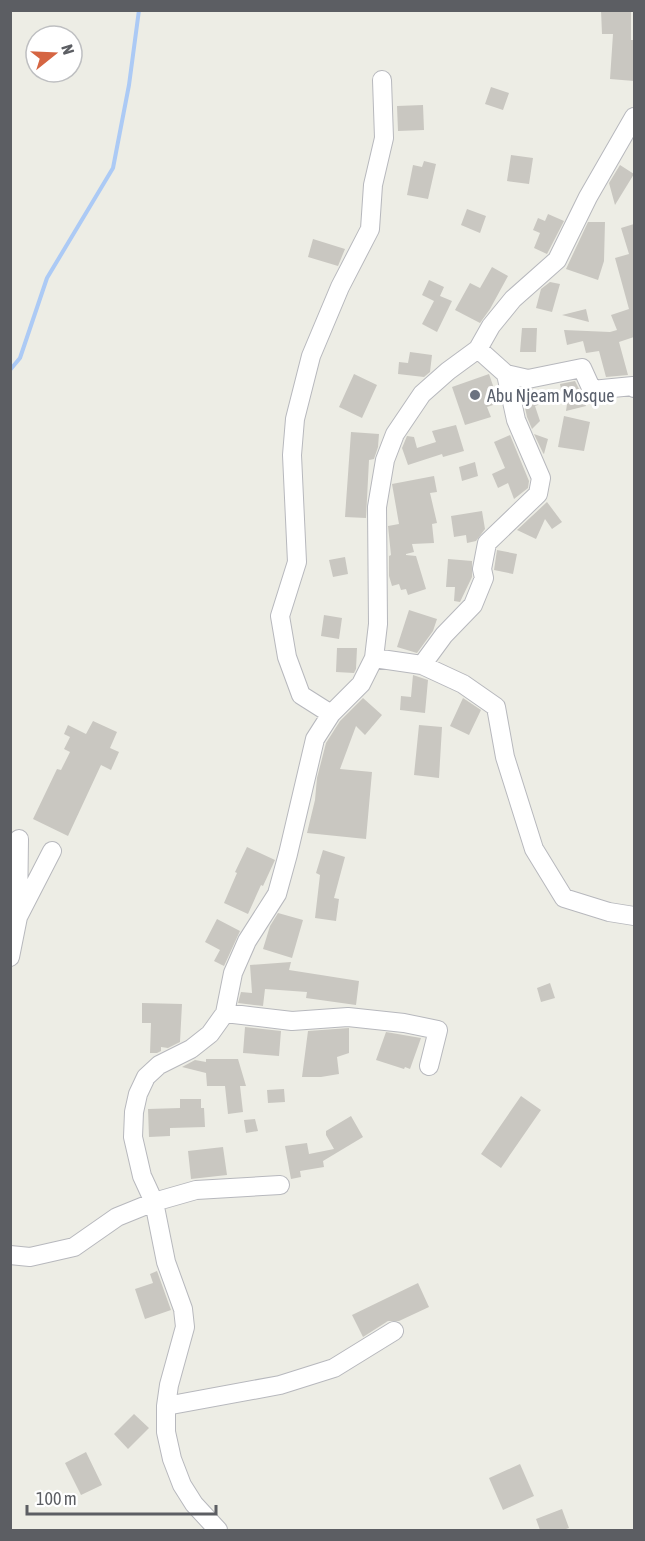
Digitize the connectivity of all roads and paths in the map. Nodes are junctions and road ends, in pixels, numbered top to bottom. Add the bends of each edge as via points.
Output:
1 (382, 80) dead end
2 (634, 117) edge
3 (478, 349) junction
4 (506, 374) junction
5 (634, 386) edge
6 (374, 658) junction
7 (422, 665) junction
8 (331, 714) junction
9 (19, 839) dead end
10 (52, 851) dead end
11 (634, 916) edge
12 (18, 917) junction
13 (10, 957) edge
14 (225, 1013) junction
15 (429, 1066) dead end
16 (280, 1185) dead end
17 (154, 1202) junction
18 (10, 1255) edge
19 (394, 1331) dead end
20 (166, 1407) junction
21 (218, 1530) edge

1 - 8 street via 384,138 373,185 370,230 311,356 293,437 297,562 280,616 287,657 301,695
2 - 3 street via 557,260 513,298
3 - 4 street
3 - 6 street via 422,394 394,434 385,460 377,507 378,624
4 - 5 street via 528,379 582,368 592,390
4 - 7 street via 516,420 542,478 538,494 487,543 484,578 472,604
6 - 7 street
6 - 8 street via 360,684
7 - 11 street via 464,684 496,707 505,757 534,849 564,898
8 - 14 street via 315,739 277,894 247,941 233,973
9 - 12 street
10 - 12 street
12 - 13 street
14 - 15 street via 292,1021 348,1017 438,1030
14 - 17 street via 198,1044 159,1065 138,1094 133,1137 142,1176
16 - 17 street via 196,1190
17 - 18 street via 117,1217 74,1247 30,1257
17 - 20 street via 185,1327
19 - 20 street via 334,1368 280,1385
20 - 21 street via 166,1432 182,1485

